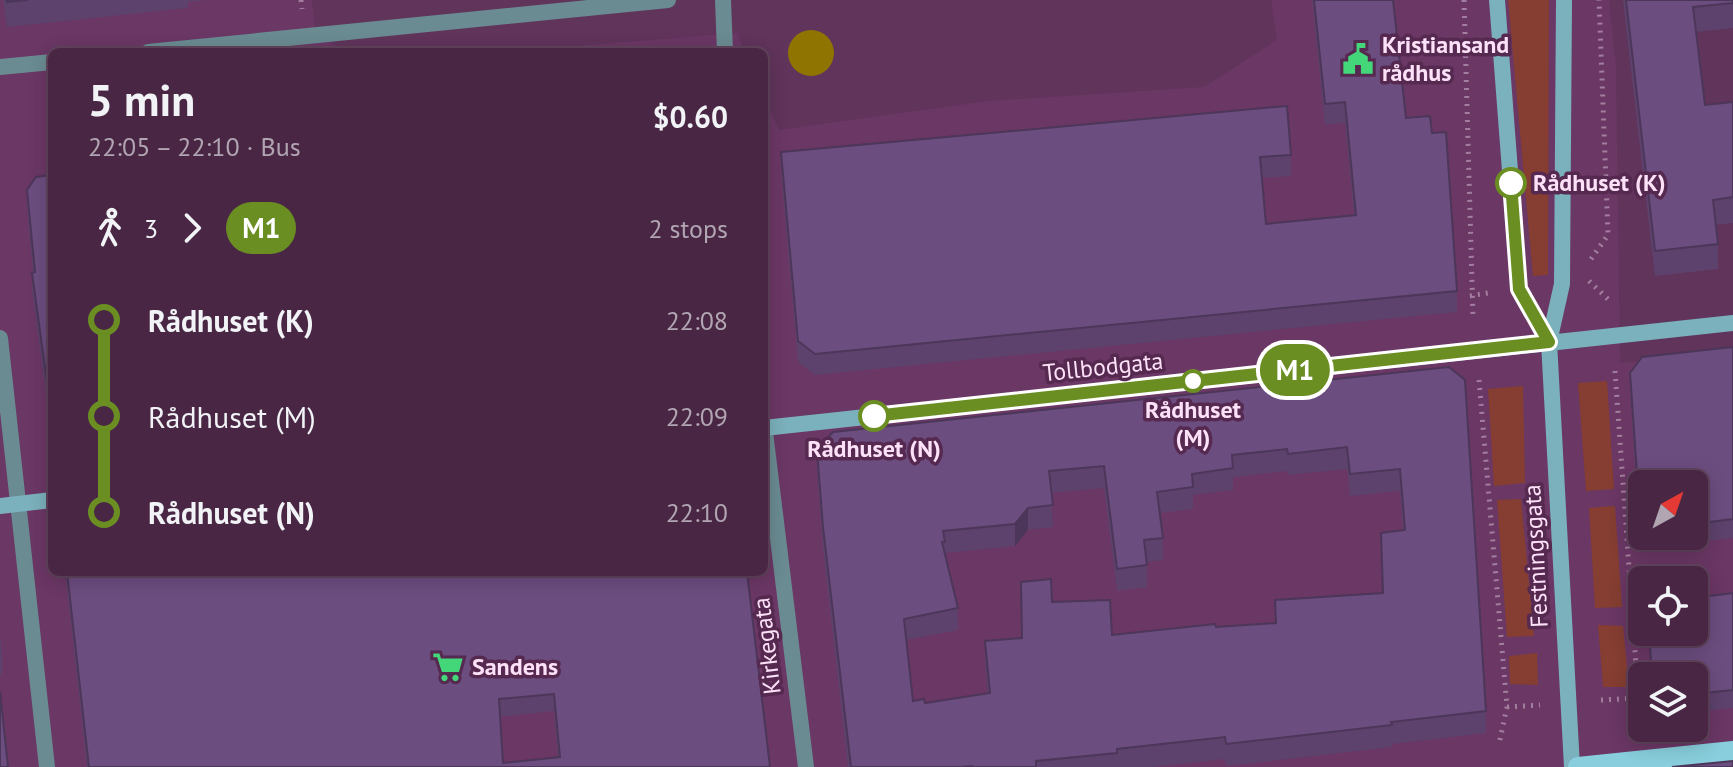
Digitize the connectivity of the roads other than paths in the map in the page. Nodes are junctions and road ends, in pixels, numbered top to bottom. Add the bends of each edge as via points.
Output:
1 (668, 0) edge
2 (723, 0) edge
3 (1497, 0) edge
4 (1564, 0) edge
5 (188, 48) edge
6 (725, 48) edge
7 (48, 62) edge
8 (0, 67) edge
9 (1733, 323) edge
10 (0, 338) edge
11 (1549, 342) junction
12 (768, 427) edge
13 (768, 459) edge
14 (48, 500) edge
15 (18, 503) junction
16 (0, 506) edge
17 (1733, 751) edge
18 (47, 767) edge
19 (806, 767) edge
20 (1575, 767) edge

1 - 5 street
2 - 6 street
3 - 11 main road, Festningsgata via 1519,289
4 - 11 main road, Festningsgata via 1562,284
7 - 8 street
9 - 11 main road, Tollbodgata
10 - 15 street
11 - 12 main road, Tollbodgata
11 - 20 main road, Festningsgata
13 - 19 street, Kirkegata
14 - 15 main road
15 - 16 main road
15 - 18 street
17 - 20 main road

